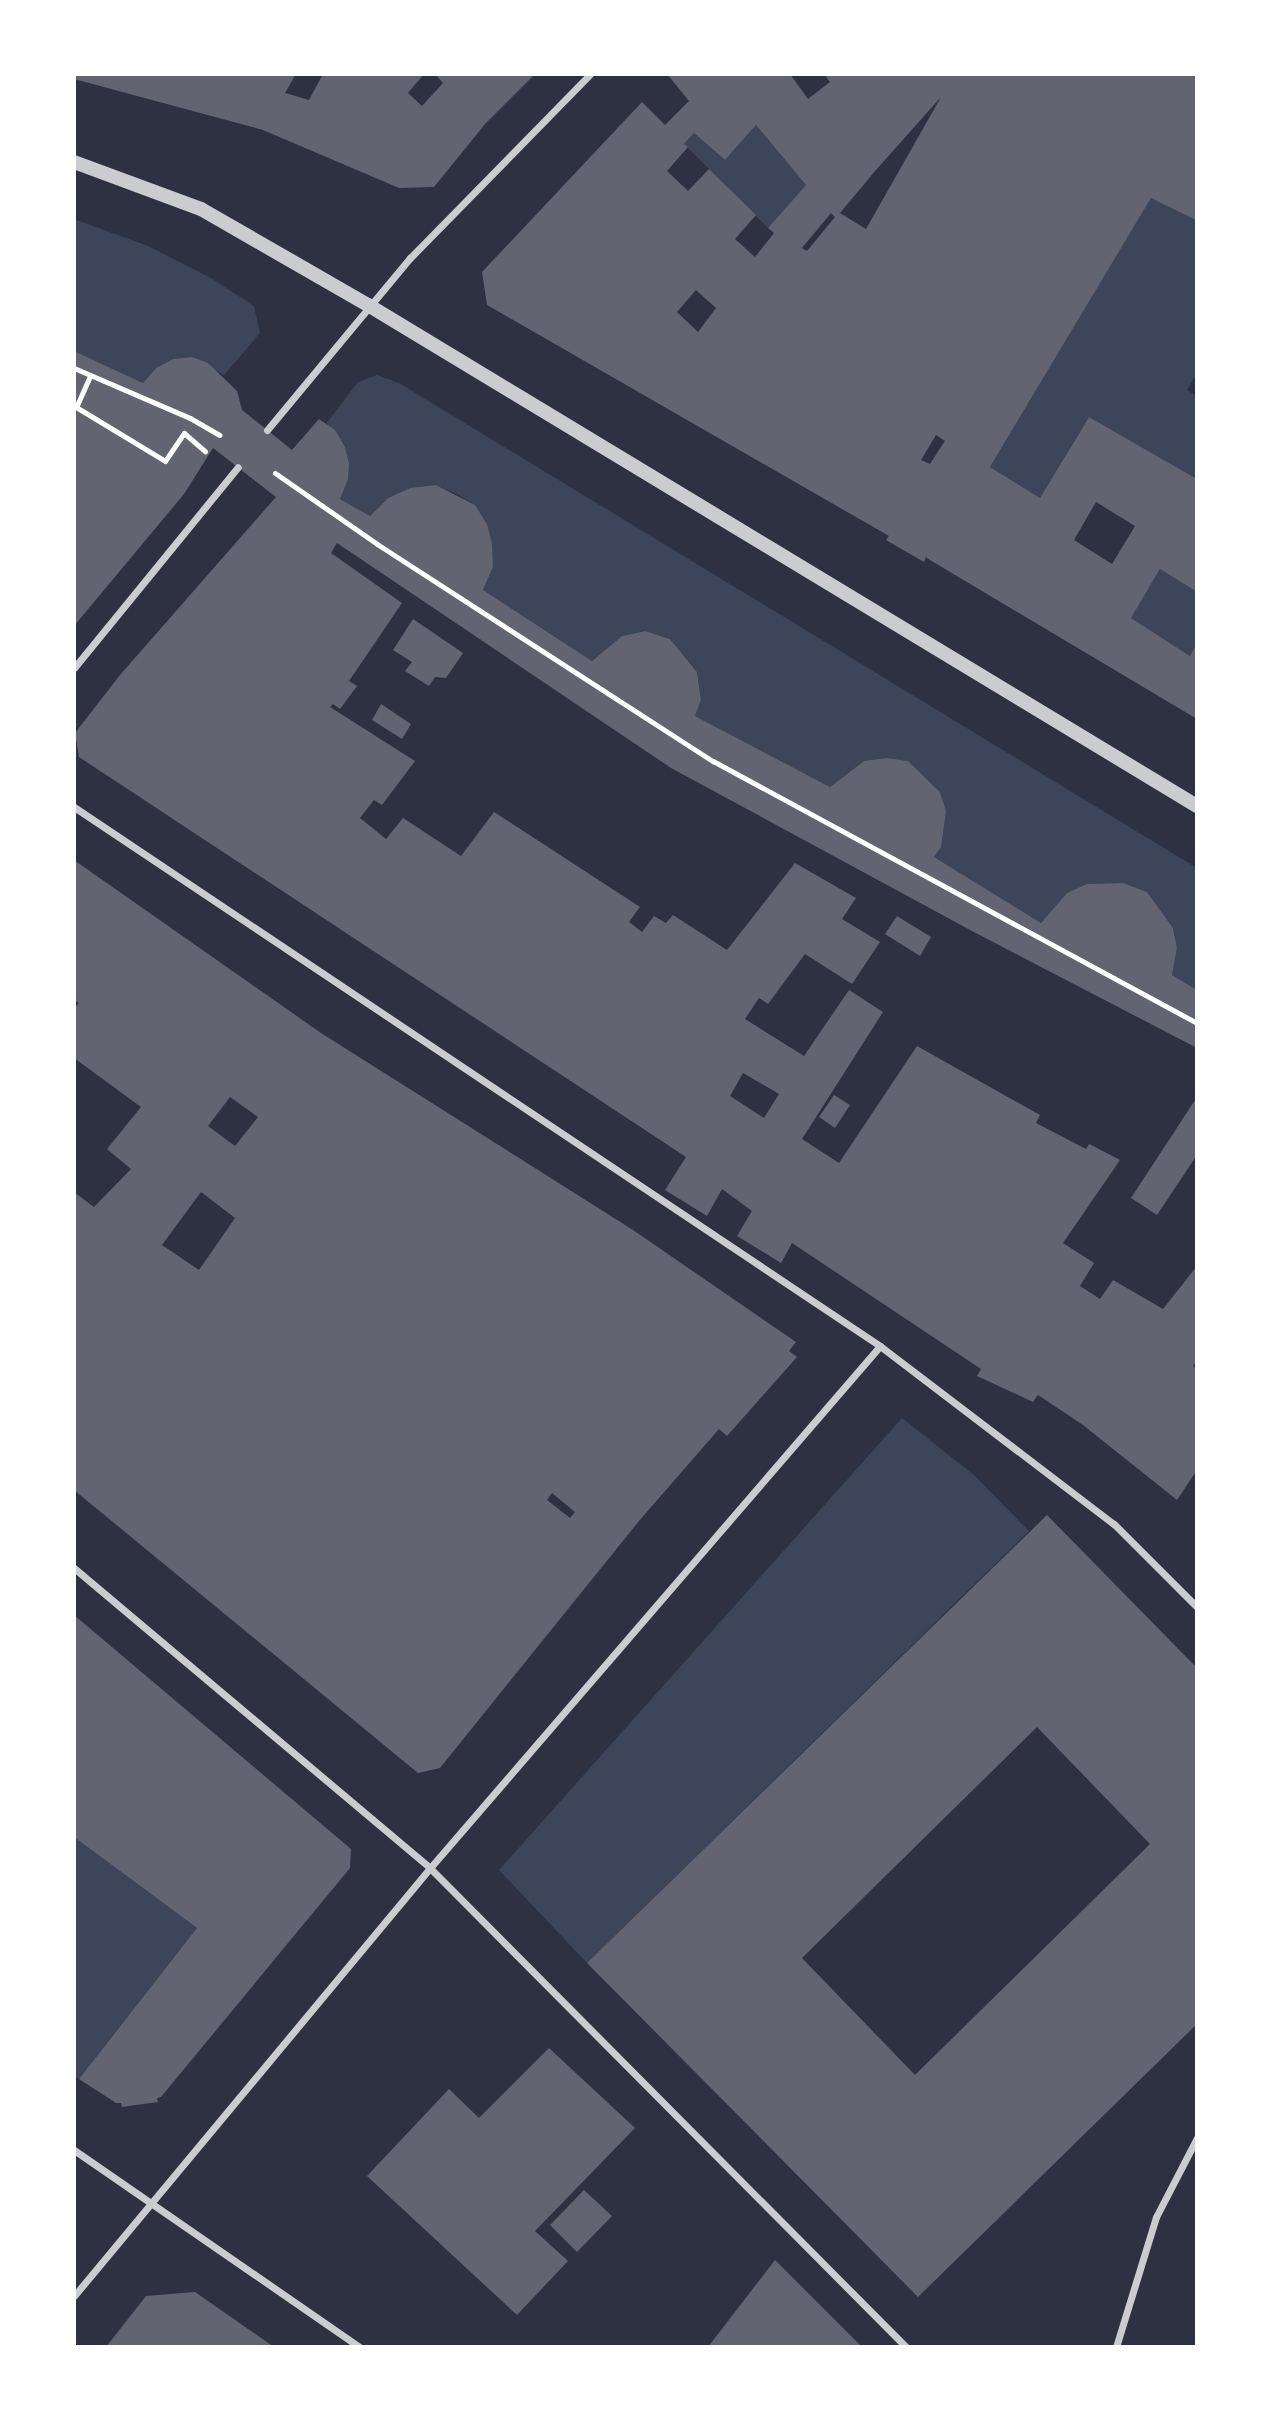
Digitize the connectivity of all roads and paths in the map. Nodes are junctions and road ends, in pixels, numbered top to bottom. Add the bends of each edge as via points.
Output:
1 (590, 74) edge
2 (74, 162) edge
3 (368, 305) junction
4 (74, 368) edge
5 (90, 376) junction
6 (267, 430) dead end
7 (223, 437) dead end
8 (269, 469) dead end
9 (236, 470) joint
10 (74, 668) edge
11 (1197, 806) edge
12 (74, 807) edge
13 (1197, 1023) edge
14 (880, 1346) junction
15 (74, 1568) edge
16 (1197, 1607) edge
17 (430, 1868) junction
18 (1197, 2138) edge
19 (74, 2150) edge
20 (150, 2203) junction
21 (74, 2296) edge
22 (360, 2347) edge
23 (906, 2347) edge
24 (1116, 2347) edge

1 - 3 street
2 - 3 street via 201,209
3 - 6 street
3 - 11 street
4 - 5 path
5 - 7 path
5 - 9 path via 76,407 165,461 184,433
8 - 13 path via 713,761
9 - 10 street
12 - 14 street
14 - 16 street via 1114,1524
14 - 17 street
15 - 17 street
17 - 20 street
17 - 23 street
18 - 24 street via 1156,2217
19 - 20 street
20 - 21 street
20 - 22 street

